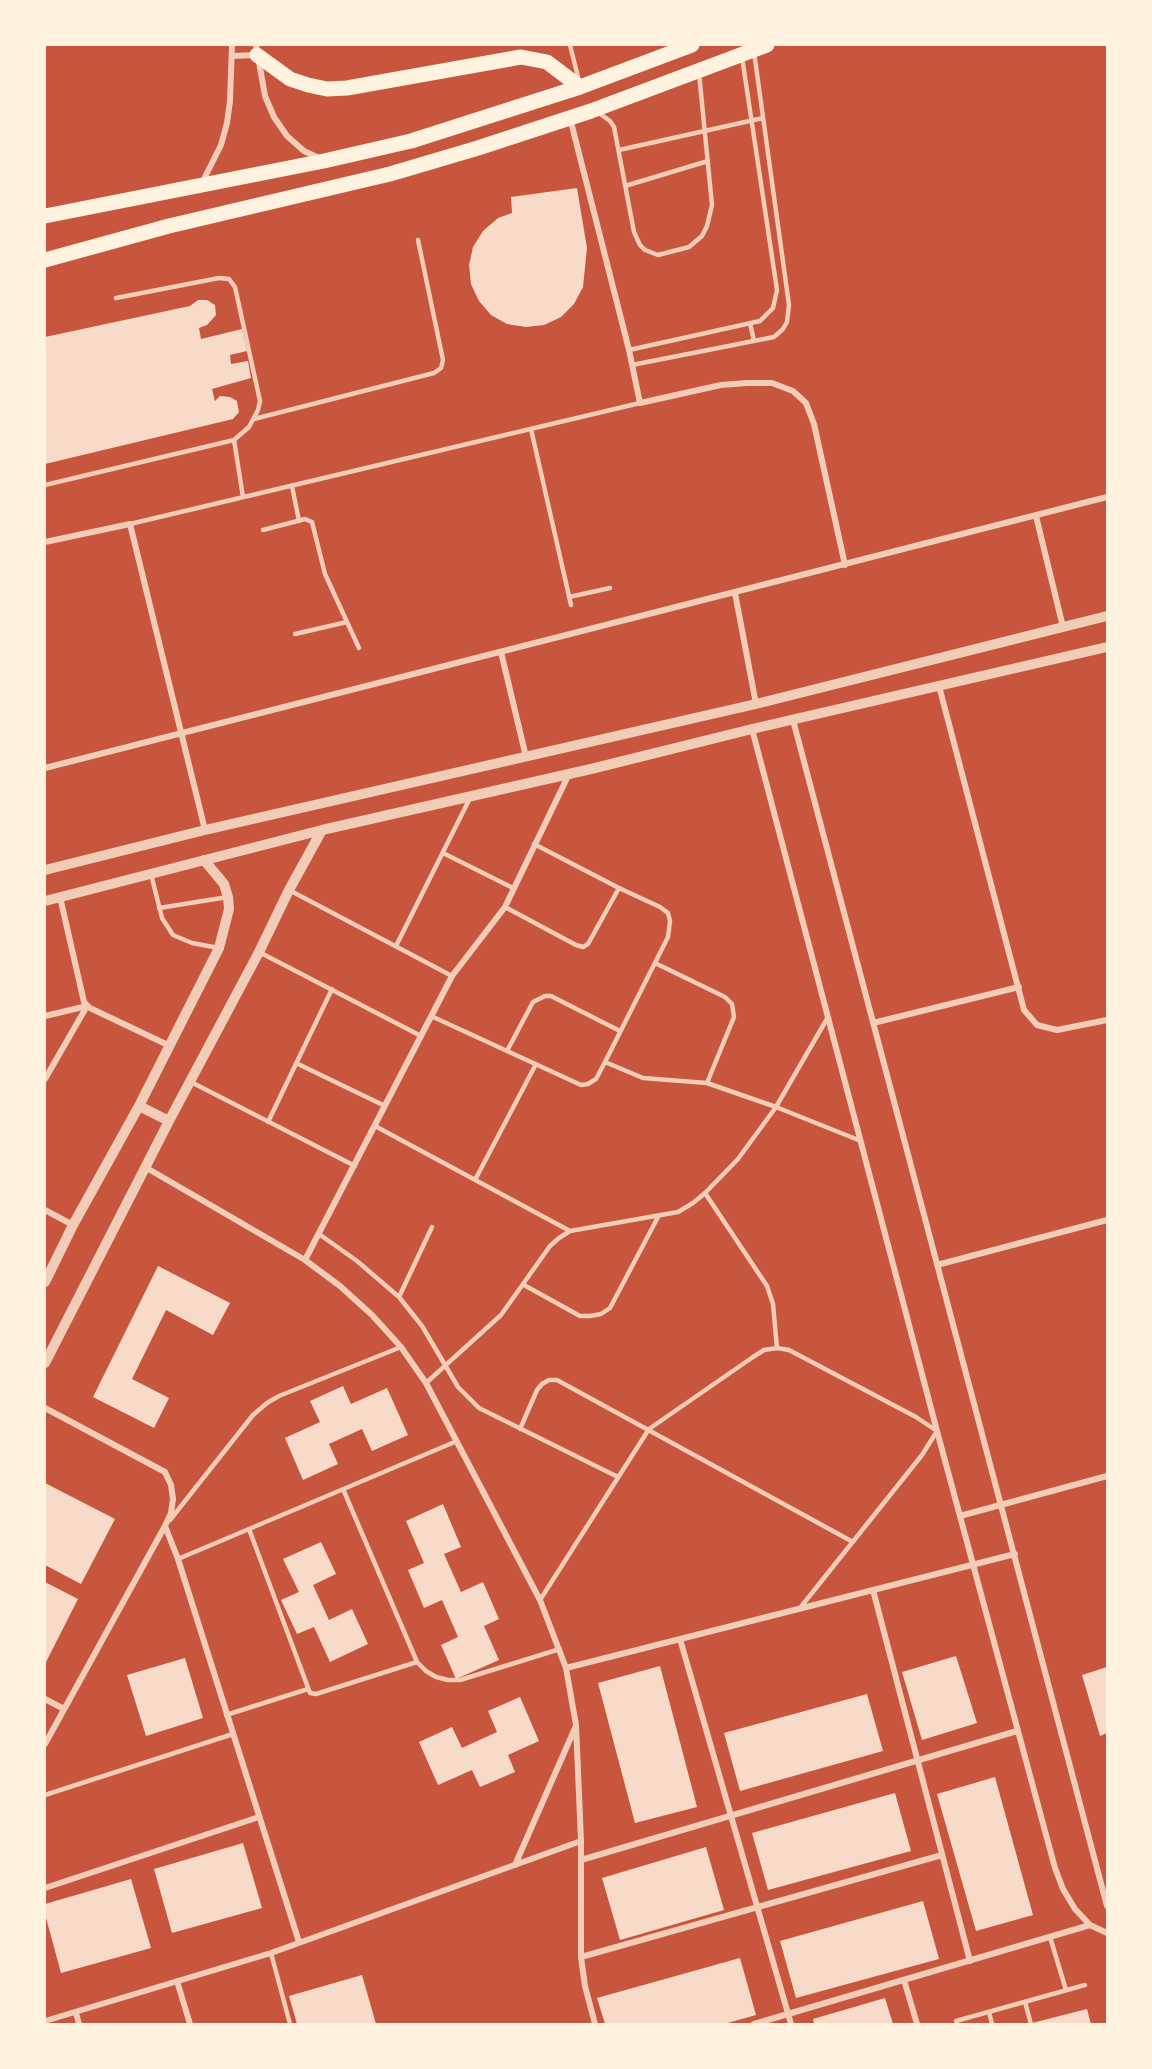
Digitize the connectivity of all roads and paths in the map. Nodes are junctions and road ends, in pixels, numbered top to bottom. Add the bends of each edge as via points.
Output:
1 (231, 45) edge
2 (570, 45) edge
3 (692, 45) edge
4 (257, 50) edge
5 (754, 50) edge
6 (232, 56) junction
7 (699, 70) junction
8 (580, 87) junction
9 (591, 111) junction
10 (570, 118) junction
11 (763, 118) junction
12 (751, 121) junction
13 (705, 131) junction
14 (619, 150) junction
15 (324, 161) junction
16 (708, 161) junction
17 (200, 186) junction
18 (625, 186) junction
19 (45, 216) edge
20 (418, 240) dead end
21 (45, 260) edge
22 (116, 298) dead end
23 (750, 323) junction
24 (754, 341) junction
25 (629, 350) junction
26 (632, 365) junction
27 (640, 403) junction
28 (254, 419) junction
29 (531, 429) junction
30 (234, 440) junction
31 (45, 485) edge
32 (292, 486) junction
33 (243, 497) junction
34 (1107, 497) edge
35 (1036, 516) junction
36 (299, 521) junction
37 (130, 524) junction
38 (263, 530) dead end
39 (45, 542) edge
40 (845, 565) junction
41 (610, 588) dead end
42 (735, 593) junction
43 (569, 597) junction
44 (571, 605) dead end
45 (1107, 616) edge
46 (346, 621) junction
47 (1063, 627) junction
48 (295, 634) dead end
49 (1107, 647) edge
50 (359, 648) dead end
51 (501, 652) junction
52 (939, 686) junction
53 (756, 705) junction
54 (793, 720) junction
55 (752, 729) junction
56 (183, 734) junction
57 (526, 757) junction
58 (45, 768) edge
59 (569, 774) junction
60 (471, 795) junction
61 (322, 830) junction
62 (205, 831) junction
63 (534, 844) junction
64 (443, 853) junction
65 (204, 860) junction
66 (45, 870) edge
67 (151, 874) junction
68 (513, 888) junction
69 (619, 888) junction
70 (289, 890) junction
71 (60, 897) junction
72 (228, 897) junction
73 (45, 901) edge
74 (159, 908) junction
75 (505, 908) junction
76 (396, 946) junction
77 (219, 948) junction
78 (259, 952) junction
79 (655, 963) junction
80 (452, 976) junction
81 (1019, 987) junction
82 (332, 989) junction
83 (87, 1006) junction
84 (45, 1016) edge
85 (431, 1016) junction
86 (828, 1017) junction
87 (1107, 1020) edge
88 (873, 1023) junction
89 (620, 1031) junction
90 (421, 1036) junction
91 (170, 1046) junction
92 (507, 1051) junction
93 (605, 1062) junction
94 (296, 1063) junction
95 (536, 1064) junction
96 (45, 1079) edge
97 (191, 1082) junction
98 (707, 1083) junction
99 (139, 1106) junction
100 (385, 1106) junction
101 (776, 1107) junction
102 (169, 1120) junction
103 (268, 1122) junction
104 (375, 1126) junction
105 (861, 1142) junction
106 (355, 1166) junction
107 (146, 1167) junction
108 (474, 1180) junction
109 (705, 1193) junction
110 (45, 1210) edge
111 (658, 1217) junction
112 (1107, 1220) edge
113 (74, 1225) junction
114 (432, 1227) dead end
115 (570, 1231) junction
116 (319, 1234) junction
117 (305, 1260) junction
118 (937, 1265) junction
119 (45, 1282) edge
120 (524, 1285) junction
121 (399, 1297) junction
122 (401, 1347) junction
123 (777, 1348) junction
124 (45, 1363) edge
125 (445, 1365) junction
126 (426, 1383) junction
127 (45, 1408) edge
128 (520, 1429) junction
129 (649, 1429) junction
130 (937, 1431) junction
131 (457, 1442) junction
132 (1107, 1476) edge
133 (618, 1477) junction
134 (344, 1489) junction
135 (1002, 1504) junction
136 (960, 1516) junction
137 (165, 1526) junction
138 (249, 1529) junction
139 (853, 1542) junction
140 (1015, 1554) junction
141 (178, 1559) junction
142 (973, 1565) junction
143 (873, 1590) junction
144 (540, 1600) junction
145 (800, 1608) junction
146 (680, 1639) junction
147 (560, 1648) junction
148 (417, 1662) junction
149 (567, 1668) junction
150 (308, 1689) junction
151 (45, 1699) edge
152 (64, 1709) junction
153 (226, 1715) junction
154 (576, 1725) junction
155 (1017, 1731) junction
156 (233, 1734) junction
157 (45, 1744) edge
158 (918, 1761) junction
159 (45, 1796) edge
160 (731, 1816) junction
161 (259, 1817) junction
162 (581, 1841) junction
163 (942, 1856) junction
164 (581, 1860) junction
165 (515, 1865) junction
166 (1103, 1879) edge
167 (45, 1888) edge
168 (1107, 1906) edge
169 (758, 1908) junction
170 (1090, 1925) junction
171 (1107, 1933) edge
172 (1050, 1937) junction
173 (299, 1942) junction
174 (271, 1953) junction
175 (581, 1957) junction
176 (970, 1960) junction
177 (904, 1980) junction
178 (177, 1982) junction
179 (1085, 1985) dead end
180 (1066, 1990) junction
181 (1024, 2002) junction
182 (989, 2012) junction
183 (76, 2013) junction
184 (788, 2014) junction
185 (45, 2021) edge
186 (956, 2021) dead end
187 (79, 2024) edge
188 (190, 2024) edge
189 (290, 2024) edge
190 (595, 2024) edge
191 (754, 2024) edge
192 (791, 2024) edge
193 (917, 2024) edge
194 (992, 2024) edge
195 (1031, 2024) edge

1 - 6 street
2 - 8 lane
3 - 8 highway
4 - 6 street
4 - 8 highway via 290,79 327,89 521,57 547,62
4 - 15 street via 265,96 274,117 304,151
5 - 7 highway
5 - 11 lane
5 - 12 lane
6 - 17 street via 227,123
7 - 9 highway
7 - 13 lane
8 - 15 highway via 411,141
9 - 10 highway
9 - 14 lane via 610,121
10 - 21 highway via 390,174
10 - 25 street
11 - 12 lane
11 - 24 lane via 790,314 774,337
12 - 13 lane
12 - 23 lane via 777,290 773,308 760,321
13 - 14 lane
13 - 16 lane
14 - 18 lane
15 - 17 highway
16 - 18 lane
16 - 18 lane via 712,205 708,226 689,247 658,255 645,250 636,239
17 - 19 highway
20 - 28 lane via 443,360 441,368
22 - 28 lane via 229,279 235,287 260,401
23 - 24 lane
23 - 25 lane
24 - 26 lane
25 - 26 street
26 - 27 street
27 - 29 lane
27 - 40 street via 747,383 772,383 793,391 806,404 814,424
28 - 30 lane
29 - 32 lane
29 - 43 lane
30 - 31 lane
30 - 33 lane
32 - 33 lane
32 - 36 lane
33 - 37 lane
34 - 35 street
35 - 40 street
35 - 47 street
36 - 38 lane
36 - 46 lane via 312,522 325,574
37 - 39 street
37 - 56 street
40 - 42 street
41 - 43 lane
42 - 51 street
42 - 53 street
43 - 44 lane
45 - 47 street
46 - 48 lane
46 - 50 lane
47 - 53 street
49 - 52 street
51 - 56 street
51 - 57 street
52 - 54 street
52 - 81 street
53 - 57 street
54 - 55 street
54 - 88 street
55 - 59 street
55 - 86 street
56 - 58 street
56 - 62 street
57 - 62 street
59 - 60 street
59 - 63 street
60 - 61 street
60 - 64 lane
61 - 65 street
61 - 70 street
62 - 66 street
63 - 68 street
63 - 69 lane
64 - 68 lane
64 - 76 lane
65 - 67 street
65 - 72 street via 224,884
67 - 71 street
67 - 74 lane
68 - 75 street
69 - 75 lane via 584,946
69 - 79 lane via 668,913 668,937
70 - 76 lane
70 - 78 street
71 - 73 street
71 - 83 street via 80,993
72 - 74 lane
72 - 77 street via 229,909
74 - 77 lane via 173,935
75 - 80 street
76 - 80 lane
77 - 91 street
78 - 82 lane
78 - 97 street
79 - 89 lane
79 - 98 lane via 732,1004 734,1017
80 - 85 street
81 - 87 street via 1024,1010 1037,1025 1057,1030
81 - 88 street
82 - 90 lane
82 - 94 lane
83 - 84 street
83 - 91 street
83 - 96 street
85 - 90 street
85 - 92 lane
86 - 101 lane
86 - 105 street
88 - 118 street
89 - 92 lane via 545,996 533,1002
89 - 93 lane
90 - 100 street
91 - 99 street
92 - 95 lane
93 - 95 lane via 596,1079 581,1085
93 - 98 lane via 643,1078
94 - 100 lane
94 - 103 lane
95 - 108 lane
97 - 102 street
97 - 103 lane
98 - 101 lane
99 - 102 street
99 - 113 street
100 - 104 street
101 - 105 lane
101 - 109 lane via 738,1159
102 - 107 street
103 - 106 lane
104 - 106 street
104 - 108 lane
105 - 130 street
106 - 116 street
107 - 117 street
107 - 124 street
108 - 115 lane
109 - 111 lane via 678,1212
109 - 123 lane via 767,1286
110 - 113 street
111 - 115 lane
111 - 120 lane via 610,1308 601,1314 580,1316
112 - 118 street
113 - 119 street
114 - 121 lane
115 - 120 lane via 550,1246
116 - 117 street
116 - 121 lane
117 - 122 street via 356,1300
118 - 135 street
120 - 125 lane via 501,1315
121 - 125 lane
122 - 126 street
122 - 137 lane via 267,1403 253,1415
123 - 129 lane via 764,1350
123 - 130 lane via 789,1350
125 - 126 lane
125 - 128 lane via 458,1388 479,1408
126 - 131 street
127 - 137 street via 165,1472 173,1499
128 - 129 lane via 537,1390 549,1380 557,1380
128 - 133 lane
129 - 133 lane
129 - 139 lane
130 - 136 street
130 - 139 lane
131 - 134 lane
131 - 144 street
132 - 135 street
133 - 144 lane
134 - 138 lane
134 - 148 lane
135 - 136 street
135 - 140 street
136 - 142 street
137 - 141 street
137 - 152 street
138 - 141 lane
138 - 150 lane
139 - 145 lane
140 - 142 street
140 - 166 street
141 - 153 street
142 - 143 street
142 - 155 street
143 - 145 street
143 - 158 street
144 - 147 street
145 - 146 street
146 - 149 street
146 - 160 street
147 - 148 lane via 460,1680 436,1677
147 - 149 street
148 - 150 lane via 316,1694
149 - 154 street
150 - 153 lane
151 - 152 street
152 - 157 street
153 - 156 street
154 - 162 street
154 - 165 street
155 - 158 street
155 - 170 street via 1055,1868 1075,1909
156 - 159 lane
156 - 161 street
158 - 160 street
158 - 163 street
160 - 164 street
160 - 169 street
161 - 167 street
161 - 173 street
162 - 164 street
162 - 165 street
163 - 169 street
163 - 176 street
164 - 175 street
165 - 173 street
166 - 168 street
169 - 175 street
169 - 184 street
170 - 171 street
170 - 172 street
172 - 176 street
172 - 180 lane
173 - 174 street
174 - 178 street
174 - 189 lane
175 - 190 street
176 - 177 street
177 - 184 street
177 - 193 street
178 - 183 street
178 - 188 street
179 - 180 lane
180 - 181 lane
181 - 182 lane
181 - 195 lane
182 - 186 lane
182 - 194 lane
183 - 185 street
183 - 187 street
184 - 191 street
184 - 192 street

